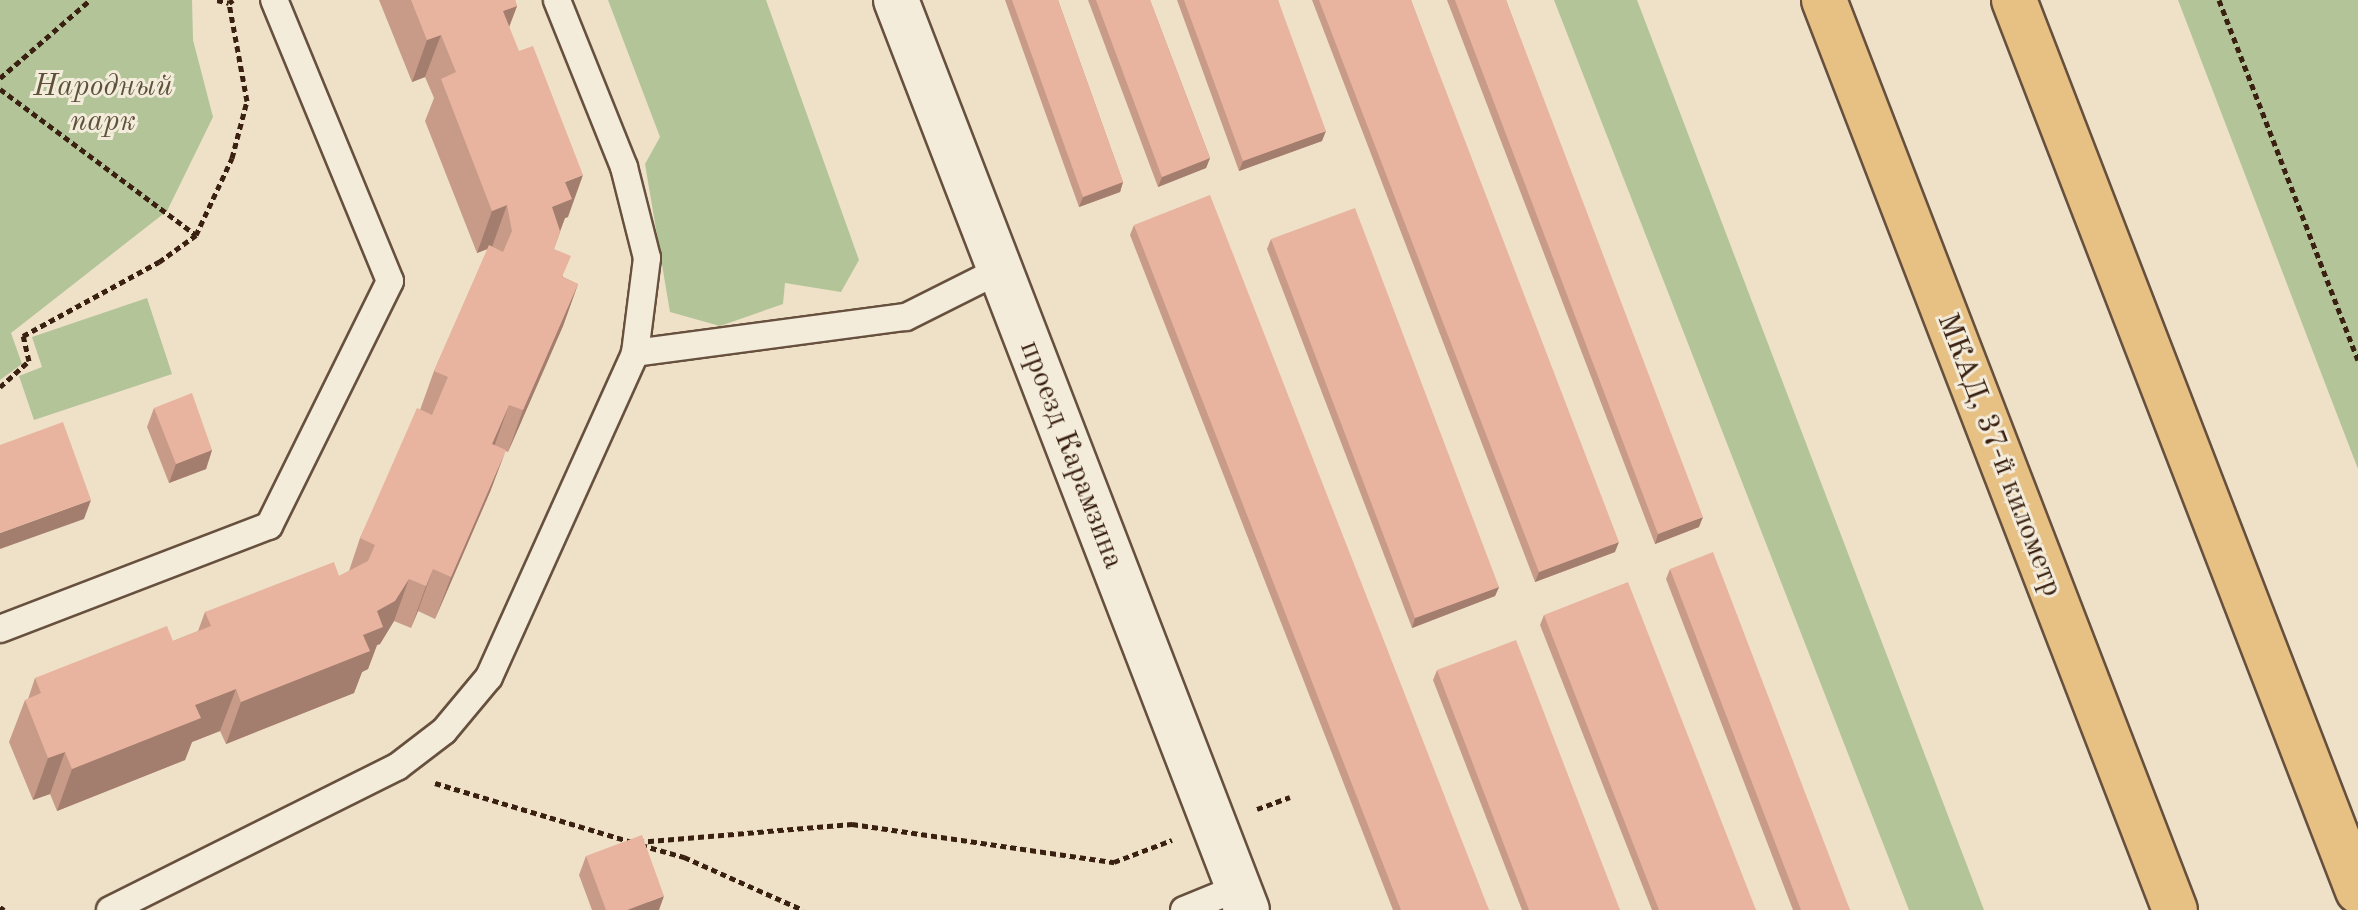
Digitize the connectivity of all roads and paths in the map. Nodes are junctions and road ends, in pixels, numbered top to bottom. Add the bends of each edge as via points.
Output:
1 (90, 0) edge
2 (217, 0) edge
3 (274, 0) edge
4 (557, 0) edge
5 (896, 0) edge
6 (1824, 0) edge
7 (2014, 0) edge
8 (2219, 0) edge
9 (231, 2) edge
10 (0, 78) edge
11 (0, 89) edge
12 (196, 235) junction
13 (1000, 270) junction
14 (635, 353) junction
15 (2358, 360) edge
16 (0, 387) edge
17 (0, 629) edge
18 (397, 767) junction
19 (633, 843) junction
20 (1114, 862) dead end
21 (2358, 891) edge
22 (1242, 899) edge
23 (110, 910) edge
24 (803, 910) edge
25 (1184, 910) edge
26 (2175, 910) edge

1 - 10 path
2 - 9 path
3 - 17 lane via 390,281 269,526
4 - 14 lane via 624,167 647,258
5 - 13 street, проезд Карамзина
6 - 26 highway, МКАД, 37-й километр
7 - 21 highway
8 - 15 path
9 - 12 path via 247,101 232,158
11 - 12 path
12 - 16 path via 159,262 23,336 29,361
13 - 14 lane via 906,317
13 - 22 street, проезд Карамзина
14 - 18 lane via 489,677 444,731
18 - 19 path via 463,796
18 - 23 lane
19 - 20 path via 852,824
19 - 24 path via 684,857
22 - 25 lane

